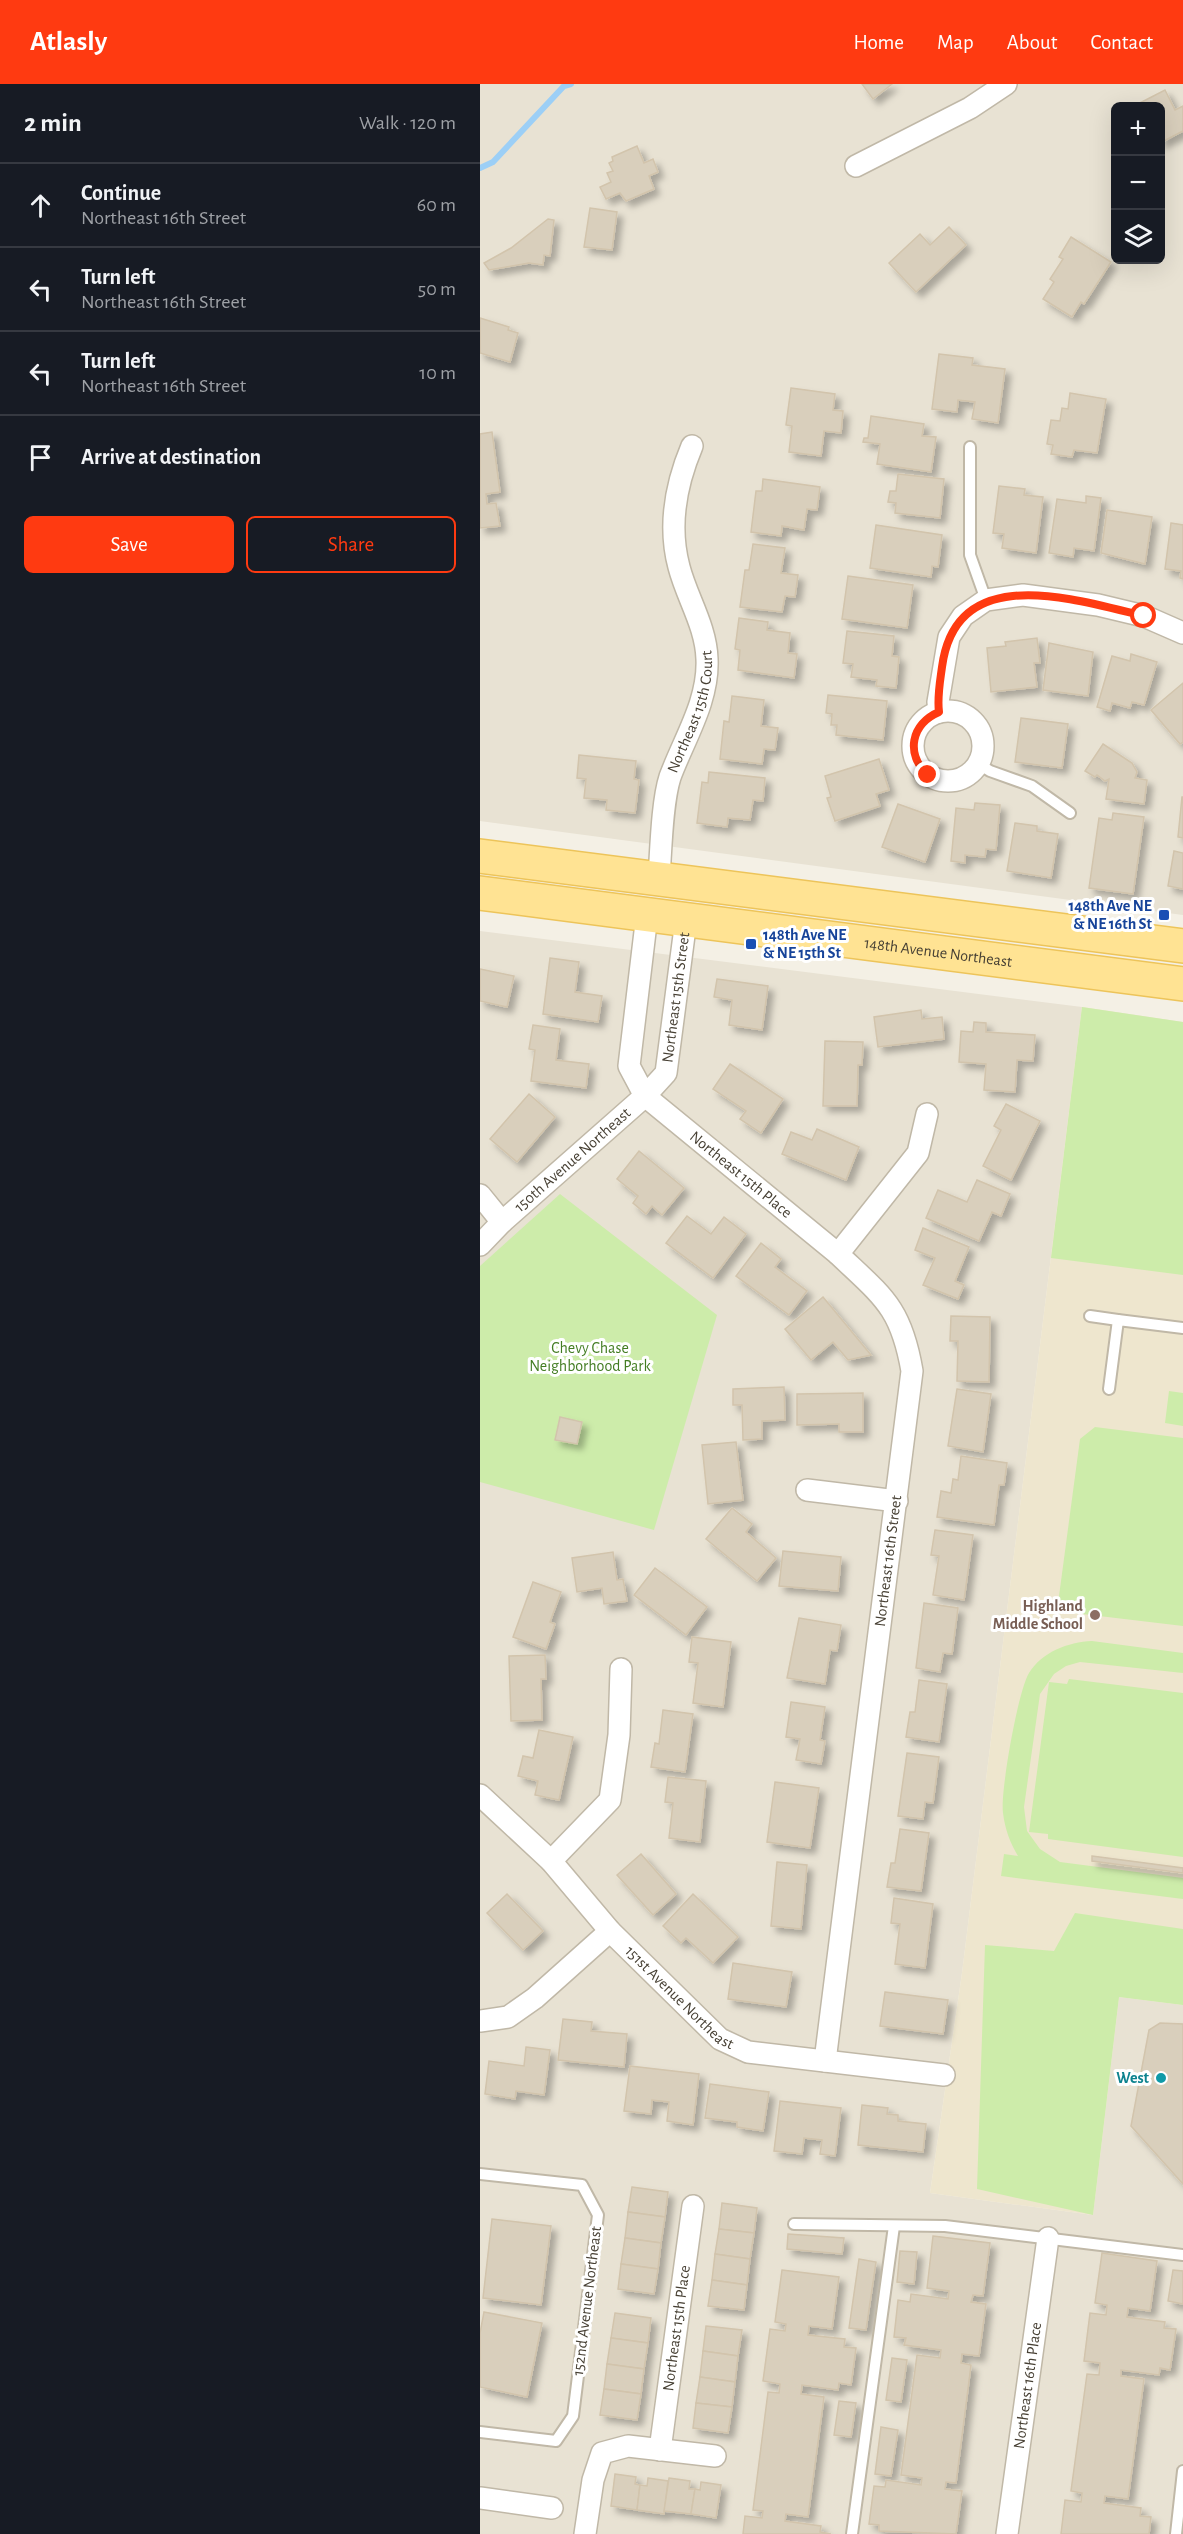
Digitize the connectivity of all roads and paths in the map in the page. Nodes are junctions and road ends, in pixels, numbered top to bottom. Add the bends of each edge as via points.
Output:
1 (1006, 84) edge
2 (856, 165) dead end
3 (692, 446) dead end
4 (970, 447) dead end
5 (986, 600) junction
6 (1183, 633) edge
7 (939, 712) junction
8 (977, 763) junction
9 (1070, 813) dead end
10 (480, 855) edge
11 (659, 877) junction
12 (480, 893) edge
13 (646, 915) junction
14 (686, 920) junction
15 (1183, 946) edge
16 (1183, 984) edge
17 (645, 1096) junction
18 (927, 1114) dead end
19 (480, 1195) edge
20 (502, 1222) junction
21 (480, 1245) edge
22 (838, 1254) junction
23 (1090, 1317) dead end
24 (1118, 1320) junction
25 (1183, 1328) edge
26 (1109, 1389) dead end
27 (807, 1490) dead end
28 (897, 1501) junction
29 (621, 1669) dead end
30 (480, 1795) edge
31 (551, 1861) junction
32 (610, 1931) junction
33 (480, 2021) edge
34 (825, 2061) junction
35 (944, 2074) dead end
36 (480, 2174) edge
37 (693, 2206) dead end
38 (794, 2224) dead end
39 (894, 2226) junction
40 (1048, 2238) junction
41 (1183, 2256) edge
42 (480, 2432) edge
43 (660, 2450) junction
44 (714, 2456) dead end
45 (1183, 2471) edge
46 (480, 2498) edge
47 (552, 2508) dead end
48 (585, 2534) edge
49 (852, 2534) edge
50 (1008, 2534) edge
51 (1176, 2534) edge

1 - 2 street via 970,108
3 - 11 street, Northeast 15th Court via 679,479 674,507 676,540 679,566 697,612 707,659 701,702 669,779
4 - 5 lane via 970,555
5 - 6 street via 1023,595 1098,605 1144,616
5 - 7 street via 963,616 949,637
7 - 8 street via 959,713 975,724 982,742
7 - 8 street via 922,722 914,740 913,750 921,768 946,781 966,776
8 - 9 lane via 1032,786
10 - 11 main road
11 - 15 main road
12 - 13 main road, 148th Avenue Northeast
13 - 14 main road, 148th Avenue Northeast
13 - 17 street via 629,1066
14 - 16 main road, 148th Avenue Northeast
14 - 17 street, Northeast 15th Street via 666,1073
17 - 20 street, 150th Avenue Northeast
17 - 22 street, Northeast 15th Place
18 - 22 street via 918,1153
19 - 20 street
20 - 21 street, 150th Avenue Northeast
22 - 28 street, Northeast 16th Street via 883,1297 899,1318 907,1340 912,1371
23 - 24 lane
24 - 25 lane
24 - 26 lane
27 - 28 street
28 - 34 street, Northeast 16th Street
29 - 31 street via 619,1735 610,1800
30 - 31 street, 151st Avenue Northeast
31 - 32 street, 151st Avenue Northeast
32 - 33 street via 508,2017
32 - 34 street, 151st Avenue Northeast via 720,2039 748,2052
34 - 35 street, 151st Avenue Northeast
36 - 42 lane, 152nd Avenue Northeast via 582,2185 598,2215 573,2416 556,2441
37 - 43 street, Northeast 15th Place
38 - 39 lane
39 - 40 lane via 945,2226
39 - 49 lane
40 - 41 lane
40 - 50 street, Northeast 16th Place
43 - 44 street
43 - 48 street via 628,2446 602,2453 593,2480
45 - 51 lane
46 - 47 street

